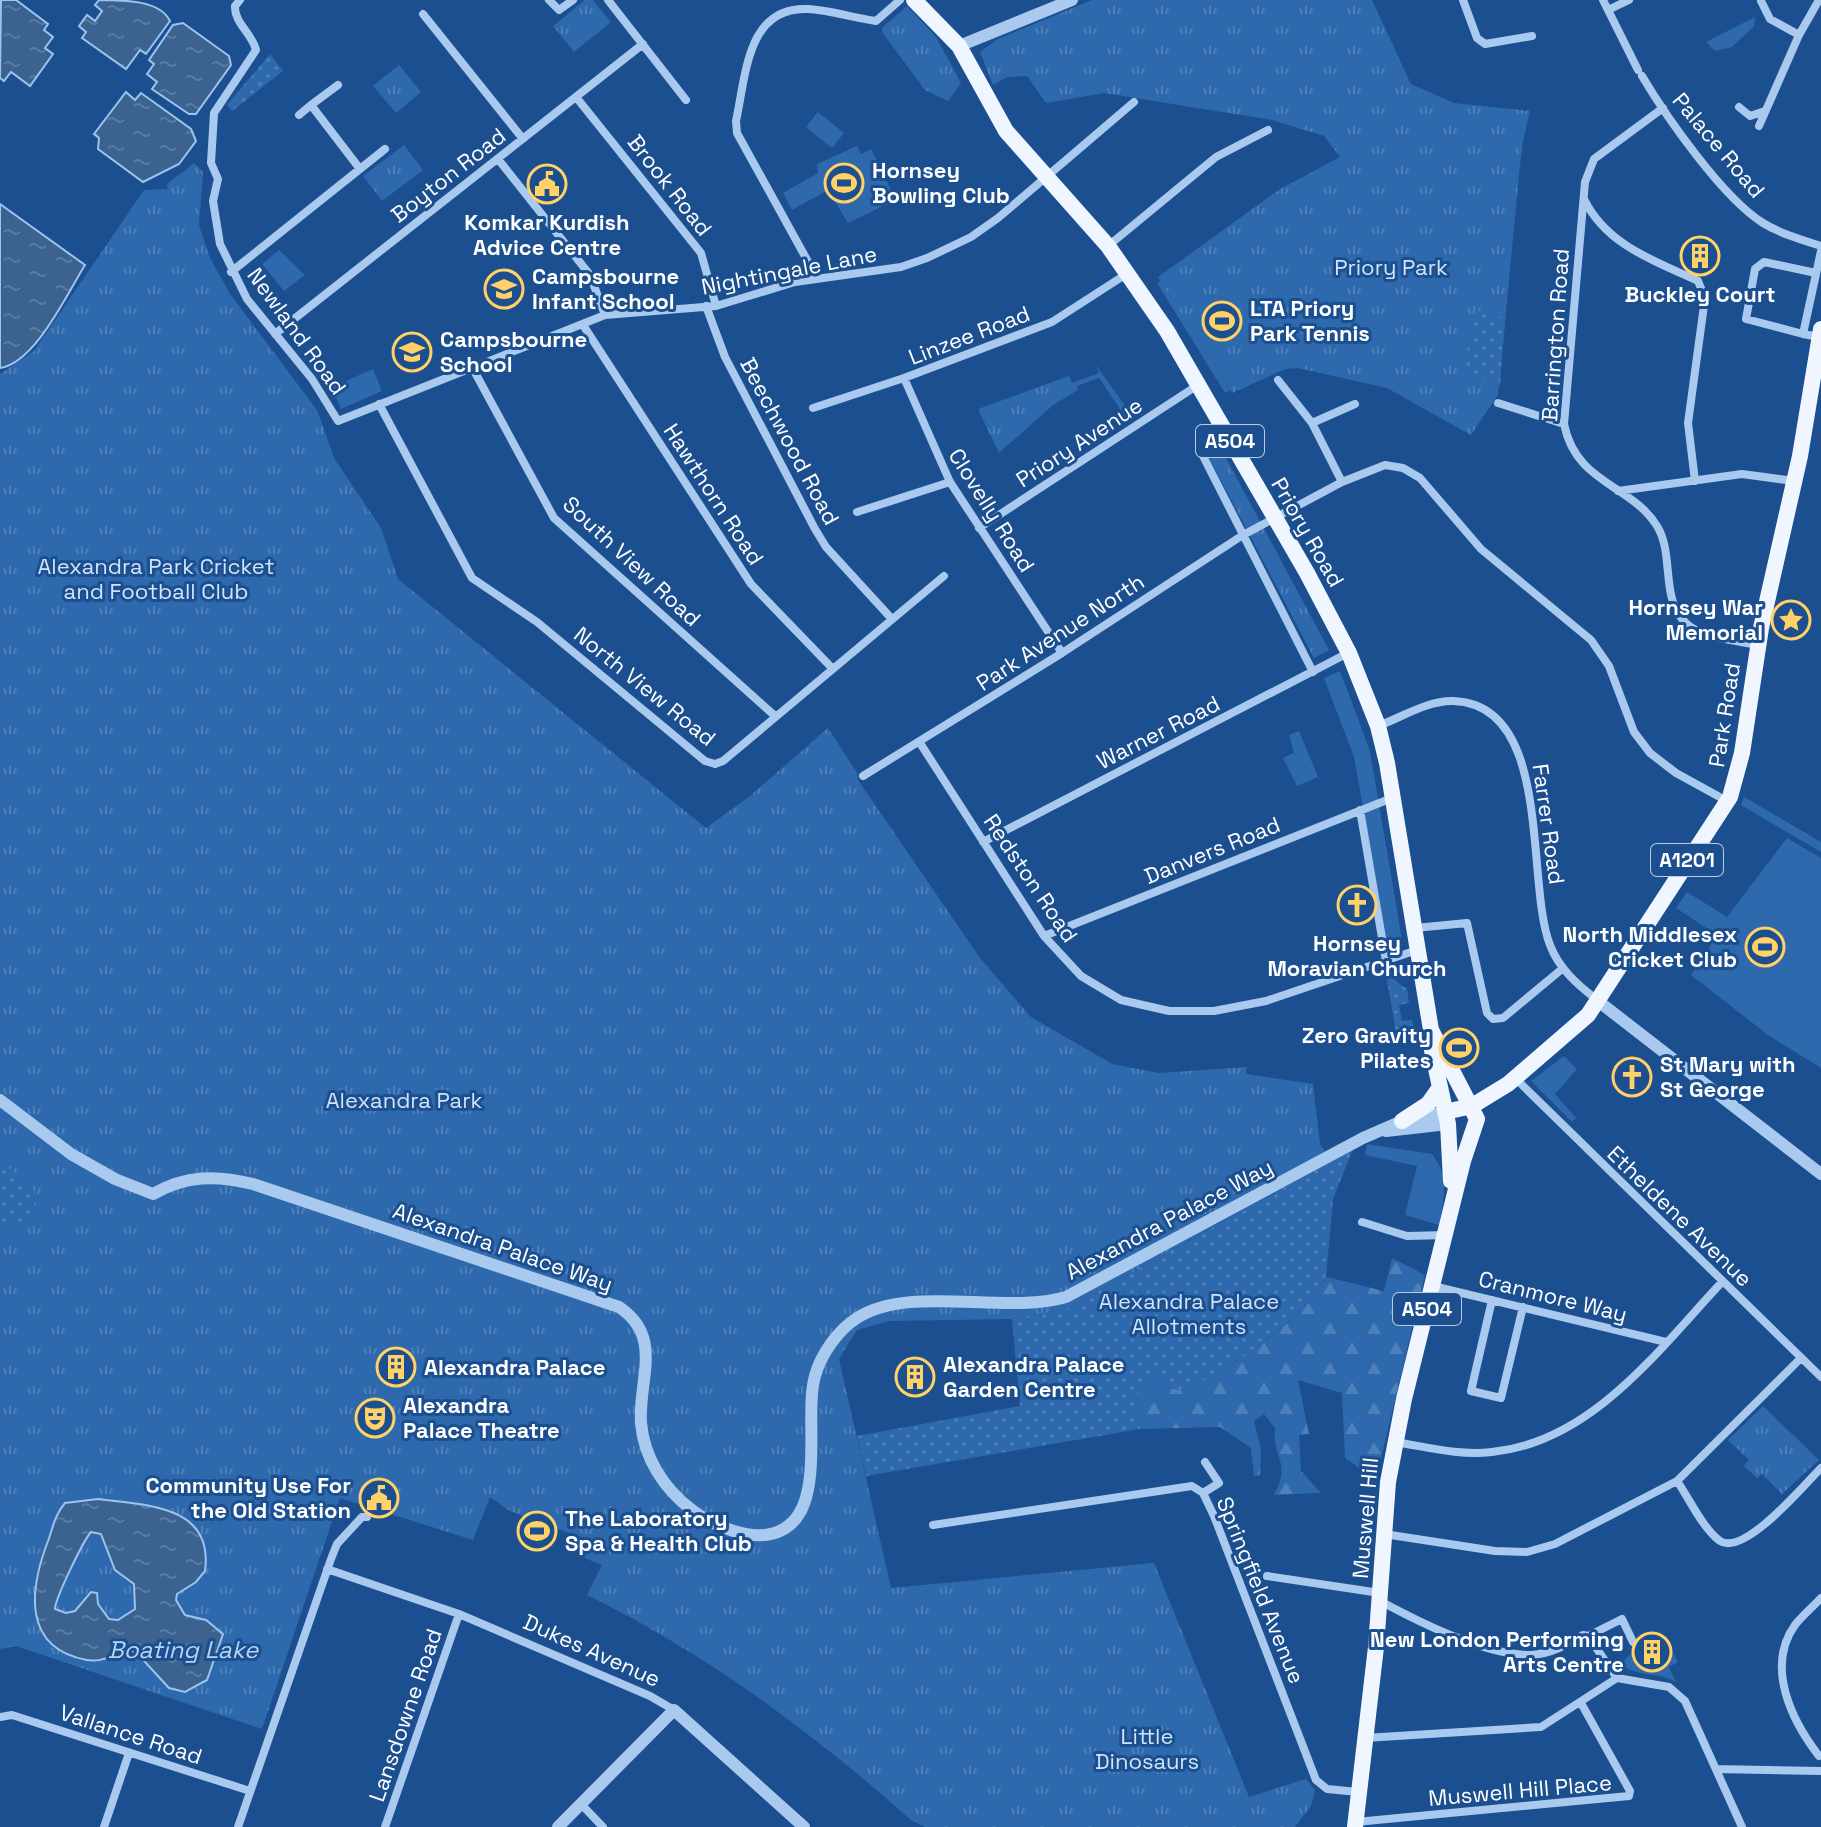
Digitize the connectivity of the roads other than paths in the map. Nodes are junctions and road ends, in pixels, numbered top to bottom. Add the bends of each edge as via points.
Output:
1 (240, 0) edge
2 (549, 0) edge
3 (573, 0) edge
4 (608, 0) edge
5 (900, 0) edge
6 (914, 0) edge
7 (1072, 0) edge
8 (1463, 0) edge
9 (1603, 0) edge
10 (1629, 0) edge
11 (1819, 0) edge
12 (1761, 1) edge
13 (1608, 10) junction
14 (423, 14) dead end
15 (1799, 35) junction
16 (1532, 36) dead end
17 (643, 44) junction
18 (959, 46) junction
19 (338, 85) dead end
20 (576, 97) junction
21 (686, 100) dead end
22 (1134, 102) dead end
23 (311, 105) junction
24 (1739, 107) dead end
25 (1663, 108) junction
26 (1766, 111) junction
27 (299, 115) dead end
28 (1759, 126) dead end
29 (1268, 130) dead end
30 (523, 139) junction
31 (385, 149) dead end
32 (498, 159) junction
33 (360, 169) junction
34 (1046, 175) junction
35 (1582, 196) junction
36 (1595, 220) junction
37 (1581, 224) junction
38 (1108, 246) junction
39 (1821, 249) edge
40 (231, 272) junction
41 (1128, 273) junction
42 (1816, 273) junction
43 (817, 278) junction
44 (706, 306) junction
45 (716, 306) junction
46 (605, 315) junction
47 (583, 325) junction
48 (1814, 333) edge
49 (275, 334) junction
50 (472, 367) junction
51 (904, 378) junction
52 (1278, 380) dead end
53 (1198, 385) junction
54 (1498, 403) dead end
55 (379, 404) junction
56 (1355, 404) dead end
57 (813, 408) dead end
58 (338, 421) joint
59 (1312, 423) junction
60 (1564, 424) junction
61 (1202, 454) dead end
62 (1695, 481) junction
63 (1795, 481) junction
64 (950, 482) junction
65 (1342, 482) junction
66 (1646, 489) junction
67 (1618, 491) junction
68 (1640, 506) junction
69 (857, 512) dead end
70 (1275, 517) junction
71 (979, 528) junction
72 (1243, 535) junction
73 (944, 576) dead end
74 (891, 618) junction
75 (1758, 645) junction
76 (1062, 653) junction
77 (1349, 653) junction
78 (832, 668) junction
79 (1313, 672) junction
80 (775, 716) junction
81 (1378, 726) junction
82 (920, 743) junction
83 (863, 776) dead end
84 (1393, 798) junction
85 (1727, 801) junction
86 (1360, 810) junction
87 (983, 842) junction
88 (1414, 928) junction
89 (1044, 936) junction
90 (1417, 950) junction
91 (1386, 961) junction
92 (1562, 969) junction
93 (1598, 1001) junction
94 (1431, 1030) junction
95 (1448, 1067) junction
96 (1511, 1086) junction
97 (1440, 1087) junction
98 (0, 1100) edge
99 (1462, 1115) junction
100 (1402, 1121) junction
101 (1383, 1131) junction
102 (1821, 1174) edge
103 (1450, 1218) junction
104 (1362, 1222) dead end
105 (1446, 1235) junction
106 (1722, 1282) junction
107 (1433, 1286) junction
108 (1492, 1300) junction
109 (1523, 1307) junction
110 (1666, 1342) junction
111 (1801, 1358) junction
112 (1821, 1377) edge
113 (1394, 1442) junction
114 (1205, 1462) dead end
115 (1821, 1468) edge
116 (1677, 1481) junction
117 (1203, 1493) junction
118 (367, 1517) dead end
119 (933, 1525) dead end
120 (1384, 1534) junction
121 (327, 1569) junction
122 (1267, 1576) dead end
123 (1380, 1597) junction
124 (1821, 1598) edge
125 (459, 1614) junction
126 (1588, 1636) junction
127 (1633, 1642) dead end
128 (1617, 1678) junction
129 (1581, 1703) junction
130 (674, 1710) junction
131 (0, 1717) edge
132 (1365, 1738) junction
133 (129, 1753) junction
134 (1820, 1755) edge
135 (1808, 1768) junction
136 (1716, 1769) junction
137 (1821, 1771) edge
138 (250, 1791) junction
139 (1358, 1792) junction
140 (581, 1804) junction
141 (1356, 1825) edge
142 (104, 1827) edge
143 (238, 1827) edge
144 (385, 1827) edge
145 (558, 1827) edge
146 (603, 1827) edge
147 (804, 1827) edge
148 (1742, 1827) edge

1 - 40 street, Newland Road via 235,17 256,50 214,113 211,163 218,179 213,201 220,244
2 - 3 street via 559,10
4 - 17 street
5 - 43 street via 876,21 789,9 768,19 757,36 737,133
6 - 18 main road, A504
7 - 18 street
8 - 16 street via 1477,38 1485,44
9 - 13 street, Palace Road
10 - 13 street
11 - 15 street
12 - 15 street via 1770,19
13 - 25 street, Palace Road
14 - 30 street
15 - 26 street
17 - 20 street, Boyton Road
17 - 21 street
18 - 34 main road, Priory Road / A504 via 1006,131
19 - 23 street
20 - 30 street, Boyton Road
20 - 45 street, Brook Road via 701,253
22 - 34 street, Nightingale Lane
23 - 27 street
23 - 33 street
24 - 26 street via 1750,116
25 - 35 street, Barrington Road via 1594,159
25 - 39 street, Palace Road via 1744,208 1782,233
26 - 28 street
29 - 38 street via 1216,157
30 - 32 street, Boyton Road
31 - 33 street
32 - 46 street via 590,275
32 - 49 street, Boyton Road
33 - 40 street
34 - 38 main road, Priory Road / A504
34 - 43 street, Nightingale Lane via 971,237 927,258 901,267
35 - 36 street
35 - 37 street, Barrington Road
36 - 37 street
36 - 62 street via 1632,250 1702,287 1705,298 1688,423
37 - 60 street, Barrington Road
38 - 41 main road, Priory Road / A504
39 - 42 street
40 - 49 street, Newland Road
41 - 51 street, Linzee Road via 1052,322
41 - 53 main road, Priory Road / A504
42 - 48 street
42 - 48 street via 1764,262 1755,269 1746,319
43 - 45 street, Nightingale Lane
44 - 45 street, Nightingale Lane
44 - 46 street, Nightingale Lane
44 - 74 street, Beechwood Road via 725,357 815,529
46 - 47 street, Nightingale Lane
47 - 50 street, Nightingale Lane
47 - 78 street, Hawthorn Road via 751,584
48 - 63 main road, Park Road / A1201
49 - 58 street, Newland Road
50 - 55 street, Nightingale Lane
50 - 80 street, South View Road via 554,518
51 - 57 street, Linzee Road
51 - 64 street, Clovelly Road
52 - 59 street
53 - 70 main road, Priory Road / A504
53 - 71 street, Priory Avenue
54 - 60 street
55 - 58 street, Nightingale Lane
55 - 80 street, North View Road via 472,578 537,622 705,761 723,761
56 - 59 street
59 - 65 street
60 - 67 street, Barrington Road via 1589,469
61 - 72 street
62 - 63 street via 1753,473
62 - 66 street
63 - 75 main road, Park Road / A1201
64 - 69 street
64 - 71 street, Clovelly Road
65 - 70 street, Park Avenue North
65 - 85 street, Park Avenue North via 1385,465 1420,478 1481,549 1591,640 1609,666 1642,744 1658,760
66 - 67 street
66 - 68 street via 1639,496
67 - 68 street, Barrington Road
68 - 75 street, Barrington Road via 1664,541 1675,608 1682,620 1702,633
70 - 72 street, Park Avenue North
70 - 77 main road, Priory Road / A504
71 - 76 street, Clovelly Road
72 - 76 street, Park Avenue North
72 - 79 street
73 - 74 street, North View Road
74 - 78 street, North View Road
75 - 85 main road, Park Road / A1201 via 1742,753
76 - 82 street, Park Avenue North
77 - 79 street, Warner Road
77 - 81 main road, Priory Road / A504
78 - 80 street, North View Road
79 - 87 street, Warner Road
81 - 84 main road, Priory Road / A504
81 - 92 street, Farrer Road via 1453,701 1482,710 1505,729 1523,765 1546,930
82 - 83 street, Park Avenue North
82 - 87 street, Redston Road
84 - 86 street, Danvers Road
84 - 88 main road, Priory Road / A504
85 - 93 main road, Park Road / A1201
86 - 89 street, Danvers Road
86 - 91 street
87 - 89 street, Redston Road
88 - 90 main road, Priory Road / A504
88 - 92 street via 1467,923 1487,1013 1493,1019 1503,1018
89 - 91 street, Redston Road via 1094,984 1121,1000 1169,1011 1214,1011 1266,1001
90 - 91 street, Redston Road
90 - 94 main road, Priory Road / A504
92 - 93 street, Farrer Road
93 - 96 main road, Park Road / A1201
93 - 102 street
94 - 95 main road, Priory Road / A504
94 - 97 main road, Muswell Hill / A504
95 - 96 main road via 1472,1086
95 - 99 main road, Priory Road / A504
96 - 99 main road, Park Road / A1201
96 - 106 street, Etheldene Avenue
97 - 99 main road, Muswell Hill / A504
97 - 100 main road via 1428,1104
98 - 101 street, Alexandra Palace Way via 71,1154 153,1194 179,1181 204,1177 253,1184 619,1307 645,1338 641,1421 655,1468 696,1513 736,1532 759,1535 787,1527 803,1509 815,1375 832,1343 858,1318 900,1304 1031,1303 1066,1297
99 - 100 street, Alexandra Palace Way
99 - 101 street, Alexandra Palace Way
99 - 103 main road, Muswell Hill / A504
99 - 103 main road, Muswell Hill / A504 via 1452,1163
100 - 101 street, Alexandra Palace Way
103 - 105 main road, Muswell Hill / A504
104 - 105 street via 1407,1236
105 - 107 main road, Muswell Hill / A504
106 - 110 street
106 - 111 street, Etheldene Avenue
107 - 108 street, Cranmore Way
107 - 113 main road, Muswell Hill / A504
108 - 109 street, Cranmore Way
108 - 109 street via 1471,1391 1501,1398
109 - 110 street, Cranmore Way
110 - 113 street via 1621,1389 1578,1421 1529,1445 1458,1453
111 - 112 street, Etheldene Avenue
111 - 116 street
113 - 120 main road, Muswell Hill / A504
114 - 117 street via 1219,1483
115 - 116 street via 1765,1523 1730,1544 1712,1531
116 - 120 street via 1555,1544 1527,1552
117 - 119 street, Springfield Avenue via 1182,1485
117 - 139 street, Springfield Avenue via 1316,1780 1327,1789
118 - 121 street via 337,1544
120 - 123 main road, Muswell Hill / A504
121 - 125 street, Dukes Avenue
121 - 138 street
122 - 123 street
123 - 126 street via 1434,1629 1505,1651 1554,1651
123 - 132 main road, Muswell Hill / A504
124 - 134 street via 1794,1626 1783,1652 1782,1678 1792,1714
125 - 130 street, Dukes Avenue
125 - 144 street, Lansdowne Road
126 - 127 street via 1622,1619
126 - 128 street
128 - 129 street
128 - 136 street via 1669,1687 1685,1701
129 - 132 street via 1532,1729
129 - 141 street, Muswell Hill Place via 1629,1796
130 - 140 street
130 - 147 street, Dukes Avenue
131 - 133 street, Vallance Road via 12,1715
132 - 139 main road, Muswell Hill / A504
133 - 138 street, Vallance Road
133 - 142 street
134 - 135 street
135 - 136 street
135 - 137 street
136 - 148 street
138 - 143 street
139 - 141 main road, Muswell Hill / A504
140 - 145 street
140 - 146 street

